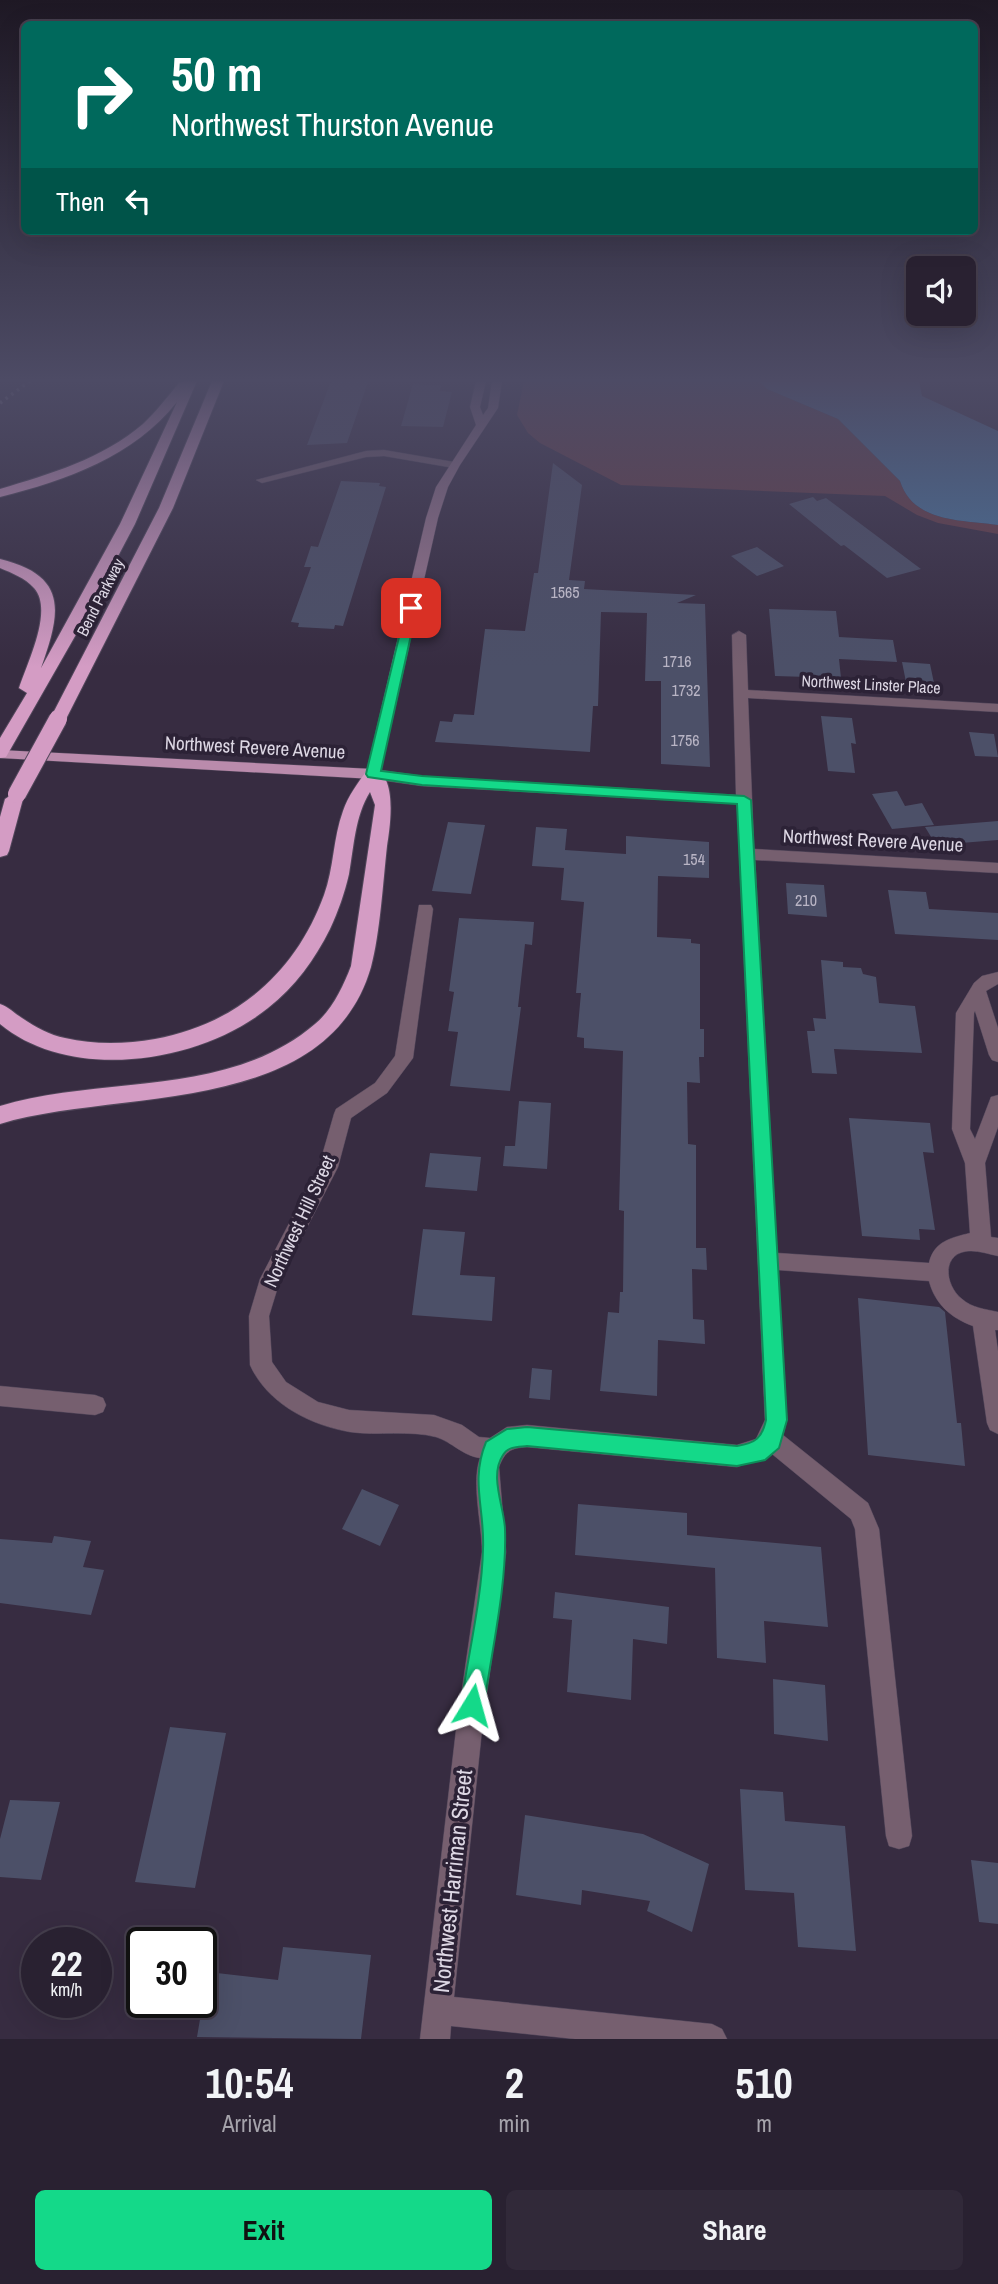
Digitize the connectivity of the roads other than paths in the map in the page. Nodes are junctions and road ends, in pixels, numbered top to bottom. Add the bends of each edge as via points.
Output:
1 (51, 476) edge
2 (149, 476) edge
3 (179, 476) edge
4 (277, 476) edge
5 (448, 476) edge
6 (261, 480) dead end
7 (0, 493) edge
8 (0, 563) edge
9 (739, 635) dead end
10 (743, 694) junction
11 (998, 708) edge
12 (22, 714) junction
13 (5, 754) edge
14 (373, 774) junction
15 (15, 797) junction
16 (744, 800) junction
17 (0, 822) edge
18 (0, 851) edge
19 (746, 853) junction
20 (998, 867) edge
21 (425, 909) dead end
22 (998, 978) edge
23 (977, 990) junction
24 (0, 1012) edge
25 (998, 1055) edge
26 (998, 1102) edge
27 (0, 1115) edge
28 (975, 1163) junction
29 (989, 1245) edge
30 (770, 1261) junction
31 (934, 1272) junction
32 (990, 1321) edge
33 (0, 1396) edge
34 (95, 1405) dead end
35 (998, 1423) edge
36 (772, 1441) junction
37 (500, 1444) junction
38 (899, 1836) dead end
39 (438, 2010) junction
40 (435, 2039) edge
41 (712, 2039) edge

1 - 7 highway
2 - 12 highway, Bend Parkway
3 - 15 highway, Bend Parkway, bridge
4 - 6 street
5 - 14 main road via 432,518
8 - 12 highway via 19,569 38,583 49,602 49,626
9 - 10 street
10 - 11 street, Northwest Linster Place
10 - 16 street
12 - 13 highway, Bend Parkway
13 - 14 main road, Northwest Revere Avenue
14 - 16 street, Northwest Revere Avenue via 422,781
14 - 24 highway via 356,803 334,894 321,927 297,969 263,1004 221,1029 174,1045 128,1051 80,1051 47,1041 16,1027
14 - 27 highway via 384,805 361,966 350,993 324,1029 285,1056 236,1076 33,1105
15 - 17 highway, Bend Parkway
15 - 18 highway
16 - 19 street
19 - 20 street, Northwest Revere Avenue
19 - 30 street
21 - 37 street, Northwest Hill Street via 404,1058 382,1088 344,1114 328,1167 270,1279 259,1316 261,1365 278,1389 313,1411 349,1421 434,1426 475,1447
22 - 23 street
23 - 25 street
23 - 28 street via 965,1013 961,1129
26 - 28 street
28 - 29 street
29 - 31 street via 963,1241 948,1247 938,1257
30 - 31 street
30 - 36 street via 776,1420
31 - 32 street via 948,1302 964,1314
32 - 35 street
33 - 34 street
36 - 37 street via 758,1452 737,1456 527,1436
36 - 38 street via 860,1511 867,1529
37 - 39 street, Northwest Harriman Street via 487,1482 494,1552
39 - 40 street, Northwest Harriman Street
39 - 41 street

